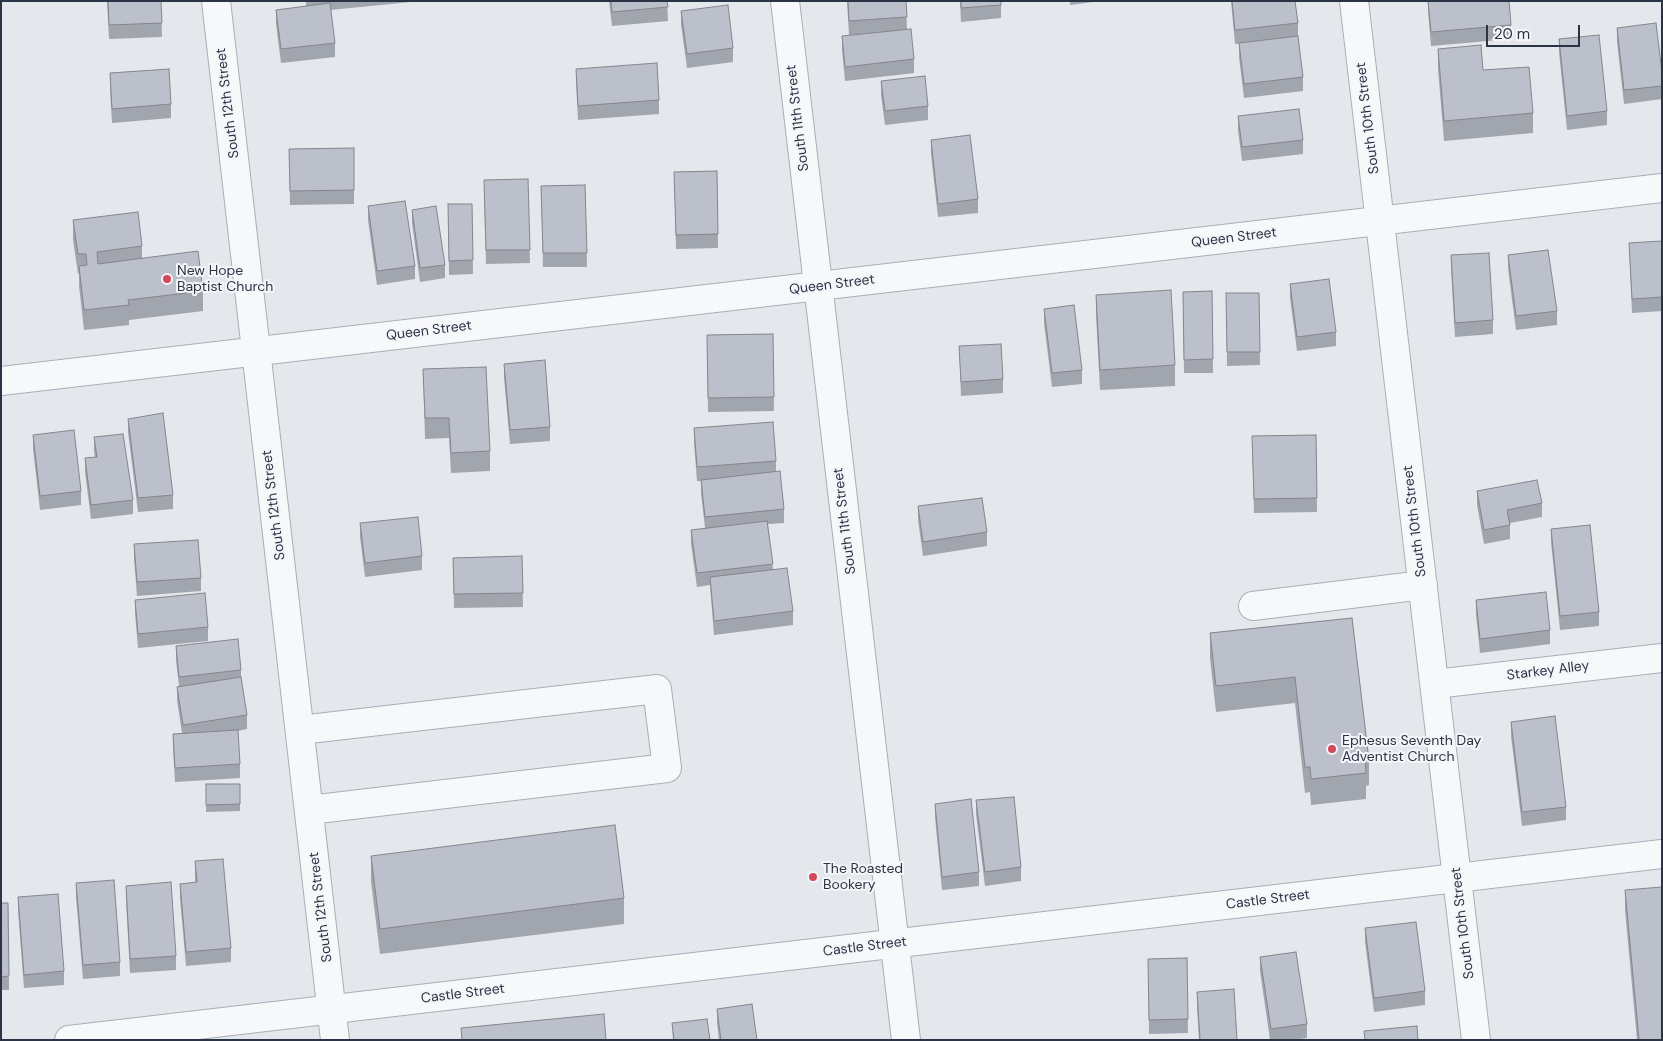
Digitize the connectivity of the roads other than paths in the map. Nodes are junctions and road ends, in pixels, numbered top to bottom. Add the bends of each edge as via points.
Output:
1 (216, 1) edge
2 (785, 1) edge
3 (1354, 1) edge
4 (1662, 188) edge
5 (1380, 220) junction
6 (818, 286) junction
7 (256, 352) junction
8 (1, 381) edge
9 (1423, 585) junction
10 (1252, 606) dead end
11 (1662, 658) edge
12 (1435, 684) junction
13 (300, 730) junction
14 (309, 810) junction
15 (1662, 854) edge
16 (1457, 878) junction
17 (895, 943) junction
18 (332, 1009) junction
19 (69, 1040) edge
20 (335, 1040) edge
21 (906, 1040) edge
22 (1476, 1040) edge

1 - 7 street, South 12th Street
2 - 6 street, South 11th Street
3 - 5 street, South 10th Street
4 - 5 street, Queen Street
5 - 6 street, Queen Street
5 - 9 street, South 10th Street
6 - 7 street, Queen Street
6 - 17 street, South 11th Street
7 - 8 street, Queen Street
7 - 13 street, South 12th Street
9 - 10 street
9 - 12 street, South 10th Street
11 - 12 street, Starkey Alley
12 - 16 street, South 10th Street
13 - 14 street, South 12th Street
13 - 14 street via 657,689 667,768
14 - 18 street, South 12th Street
15 - 16 street, Castle Street
16 - 17 street, Castle Street
16 - 22 street, South 10th Street
17 - 18 street, Castle Street
17 - 21 street, South 11th Street
18 - 19 street, Castle Street
18 - 20 street, South 12th Street

